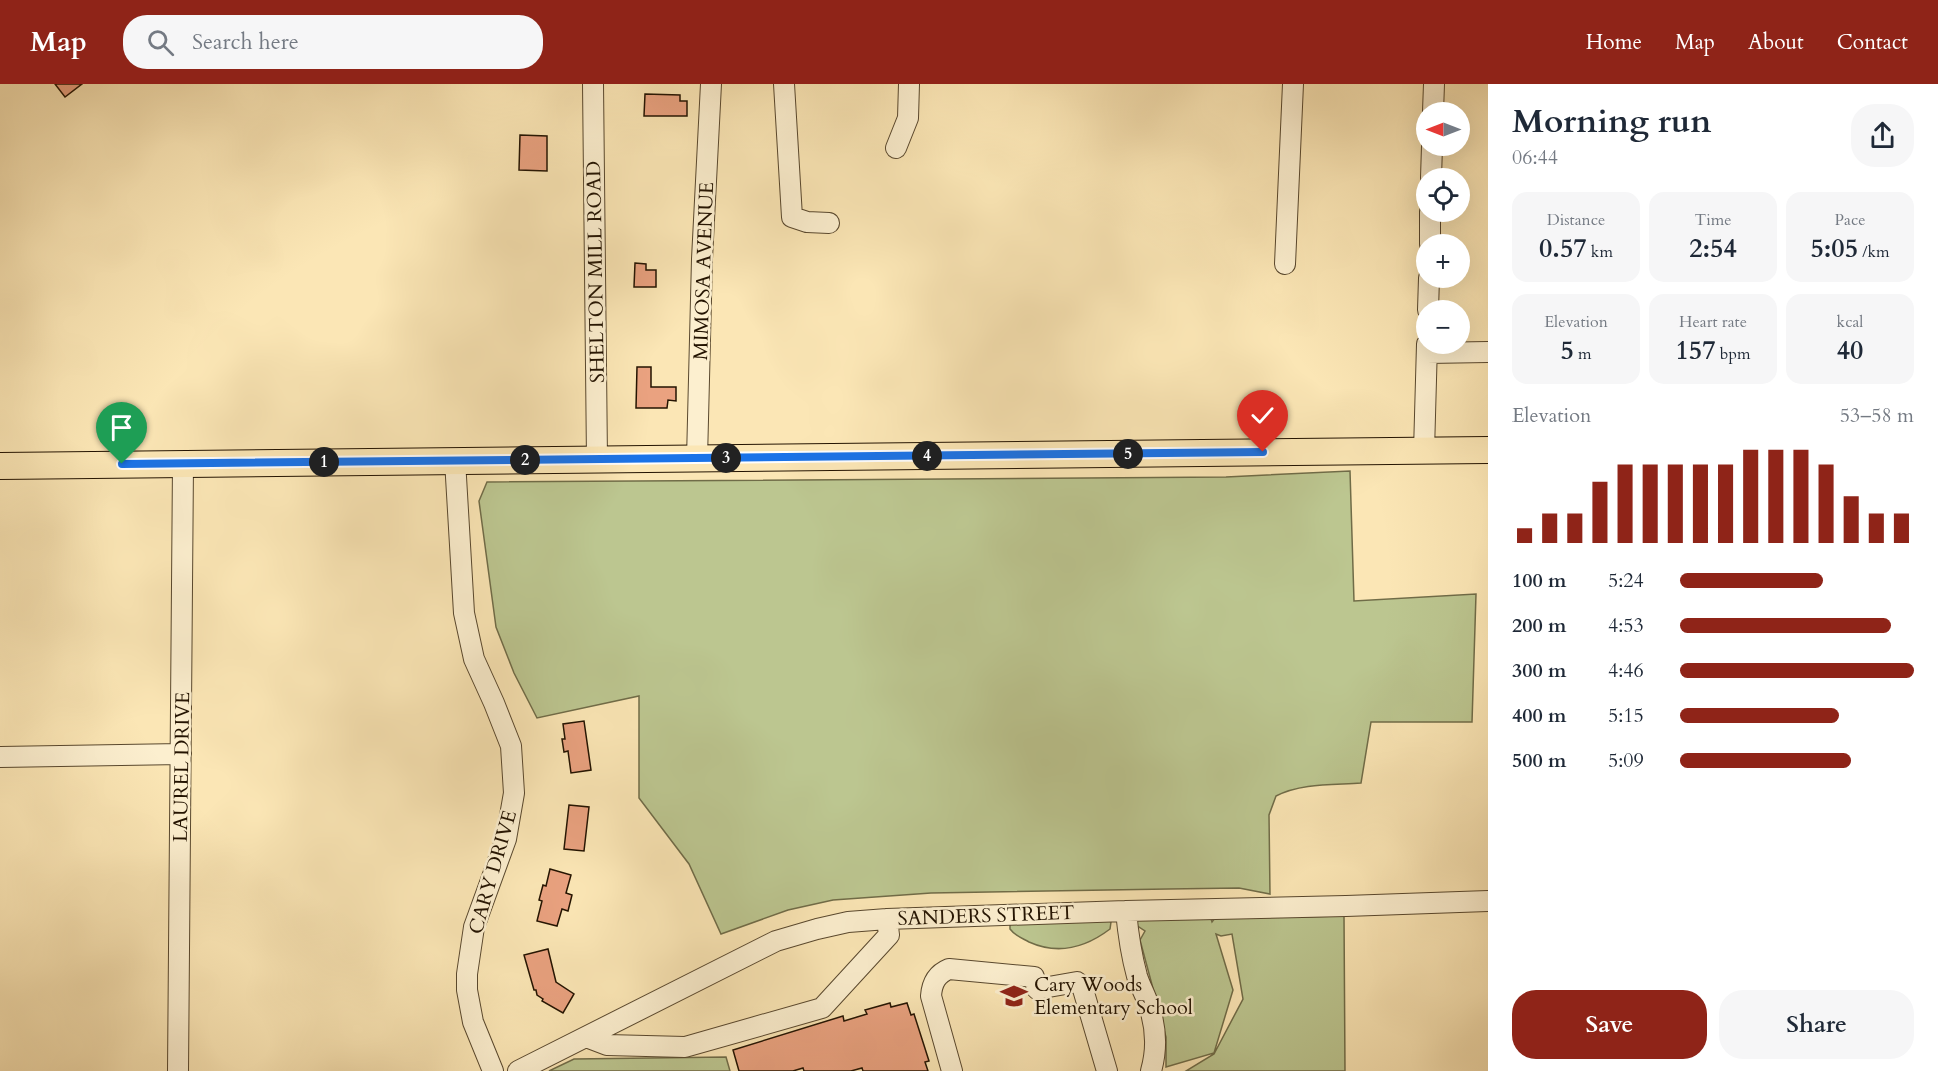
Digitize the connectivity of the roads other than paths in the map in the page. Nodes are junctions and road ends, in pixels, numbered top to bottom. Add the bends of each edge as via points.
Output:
1 (593, 84) edge
2 (711, 84) edge
3 (784, 84) edge
4 (909, 84) edge
5 (1293, 84) edge
6 (1434, 84) edge
7 (1433, 102) edge
8 (896, 148) dead end
9 (829, 223) dead end
10 (1285, 264) dead end
11 (1470, 351) edge
12 (1488, 352) edge
13 (1427, 354) edge
14 (1488, 450) edge
15 (1424, 451) junction
16 (697, 459) junction
17 (455, 460) junction
18 (597, 460) junction
19 (183, 464) junction
20 (0, 466) edge
21 (181, 754) junction
22 (0, 757) edge
23 (1488, 901) edge
24 (1126, 911) junction
25 (887, 918) junction
26 (586, 1036) junction
27 (178, 1071) edge
28 (493, 1071) edge
29 (518, 1071) edge
30 (952, 1071) edge
31 (1107, 1071) edge
32 (1151, 1071) edge

1 - 18 street, SHELTON MILL ROAD
2 - 16 street, MIMOSA AVENUE
3 - 9 street via 792,217
4 - 8 street via 908,118
5 - 10 street
6 - 7 street
11 - 12 street
13 - 15 street
14 - 15 main road
15 - 16 main road
16 - 18 main road
17 - 18 main road
17 - 19 main road
17 - 28 street, CARY DRIVE via 464,613 474,659 511,746 514,793 506,839 474,927 467,974 473,1022
19 - 20 main road
19 - 21 street, LAUREL DRIVE
21 - 22 street
21 - 27 street, LAUREL DRIVE
23 - 24 street, SANDERS STREET
24 - 25 street, SANDERS STREET
24 - 32 street via 1137,977 1154,1026
25 - 26 street, SANDERS STREET via 817,928 776,941
25 - 26 street via 889,935 822,1008 685,1047 607,1045
26 - 29 street, SANDERS STREET
30 - 31 street via 931,996 935,980 949,969 1034,977 1037,989 1077,982 1082,986

